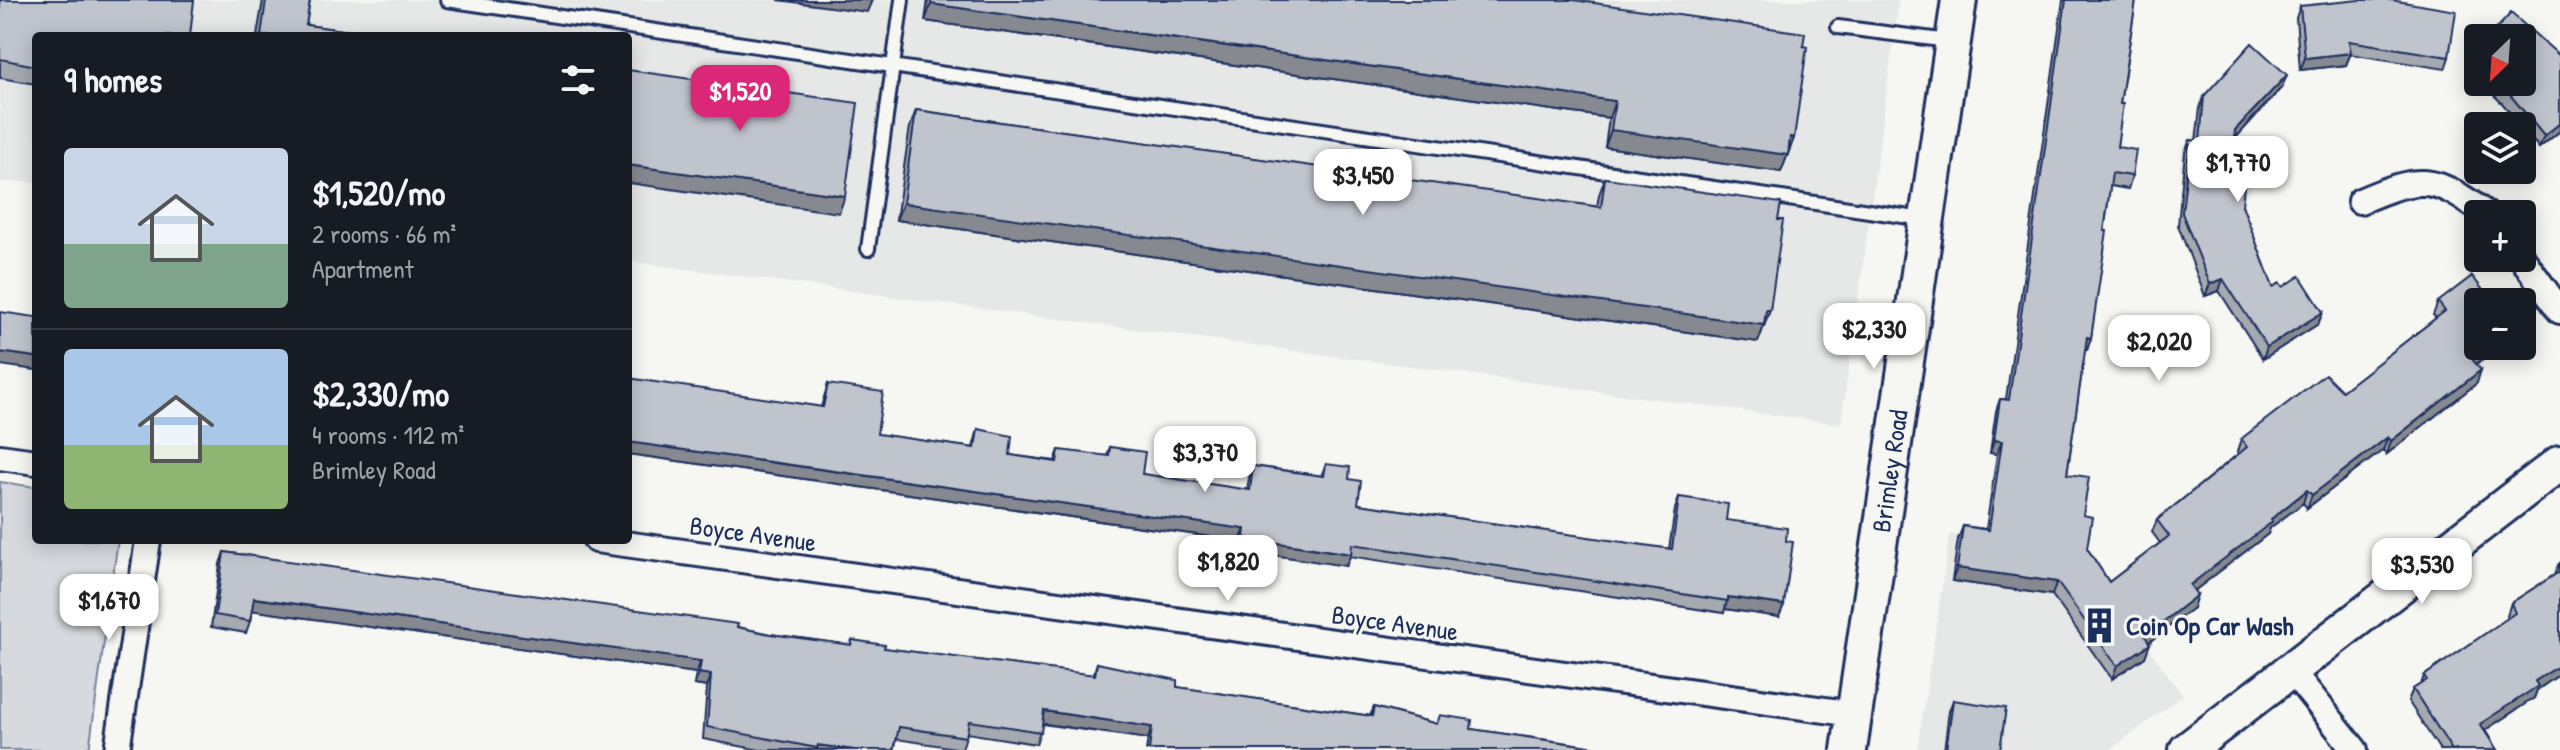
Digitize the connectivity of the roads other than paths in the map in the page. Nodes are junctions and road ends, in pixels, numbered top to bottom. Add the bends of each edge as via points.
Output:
1 (447, 0) edge
2 (902, 0) edge
3 (1959, 0) edge
4 (1838, 27) dead end
5 (1953, 42) junction
6 (893, 66) junction
7 (2467, 200) edge
8 (2360, 201) dead end
9 (1926, 219) junction
10 (868, 249) dead end
11 (2532, 272) edge
12 (2560, 311) edge
13 (0, 457) edge
14 (32, 461) edge
15 (2560, 463) edge
16 (147, 544) edge
17 (625, 544) edge
18 (2291, 670) junction
19 (1854, 714) junction
20 (117, 750) edge
21 (1849, 750) edge
22 (2187, 750) edge
23 (2355, 750) edge

1 - 6 lane
2 - 6 lane
3 - 5 main road, Brimley Road
4 - 5 lane
5 - 9 main road, Brimley Road
6 - 9 lane
6 - 10 lane
7 - 8 street via 2448,186 2406,182
9 - 19 main road, Brimley Road
11 - 12 street
13 - 14 street
15 - 18 main road
16 - 20 street
17 - 19 street, Boyce Avenue
18 - 22 main road
18 - 23 street
19 - 21 main road, Brimley Road

